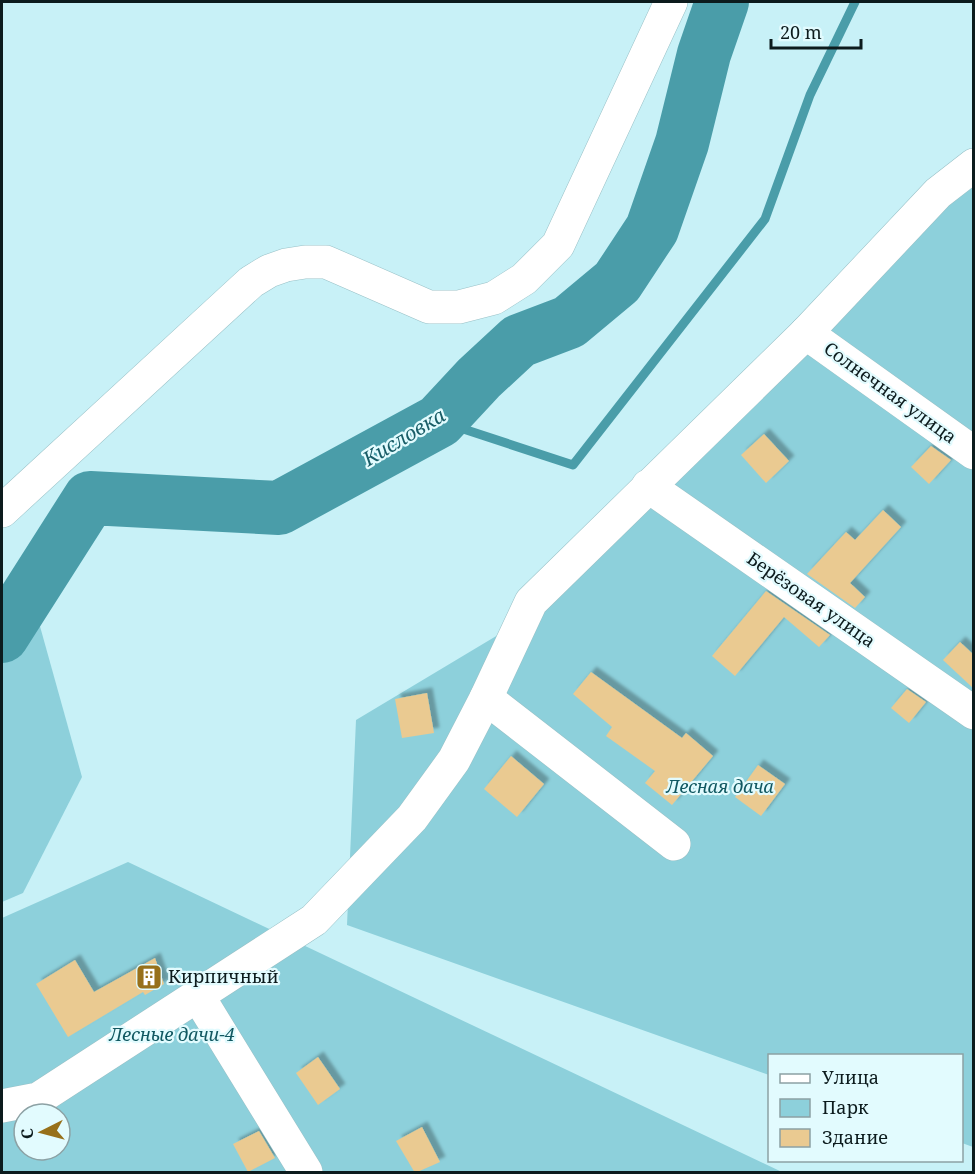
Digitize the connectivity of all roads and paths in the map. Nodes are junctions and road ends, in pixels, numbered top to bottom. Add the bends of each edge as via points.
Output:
1 (671, 2) edge
2 (974, 165) edge
3 (806, 333) junction
4 (974, 453) edge
5 (648, 486) junction
6 (2, 511) edge
7 (486, 698) junction
8 (974, 713) edge
9 (674, 844) dead end
10 (198, 996) junction
11 (2, 1106) edge
12 (306, 1173) edge

1 - 6 street via 558,245 524,279 494,298 459,307 429,308 326,262 286,265 269,271 251,282
2 - 3 street via 938,193
3 - 4 street, Солнечная улица
3 - 5 street
5 - 7 street via 531,602
5 - 8 street, Берёзовая улица
7 - 9 street
7 - 10 street via 454,760 412,818 314,921
10 - 11 street via 38,1099
10 - 12 street

